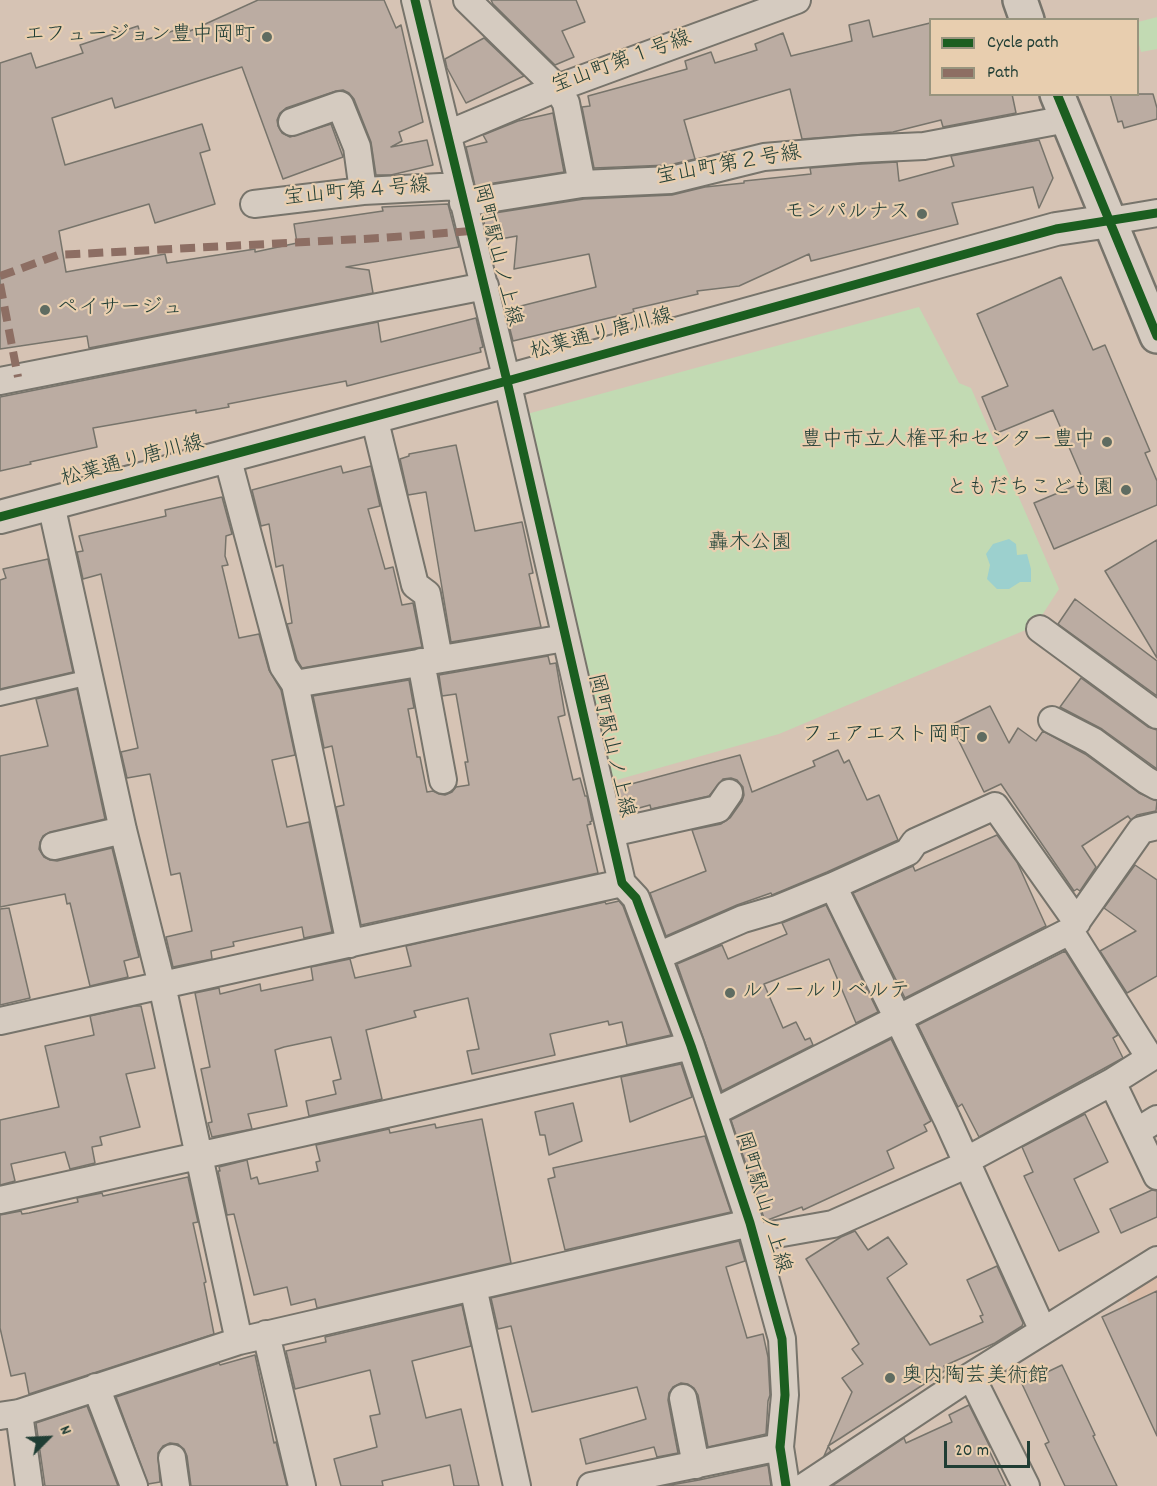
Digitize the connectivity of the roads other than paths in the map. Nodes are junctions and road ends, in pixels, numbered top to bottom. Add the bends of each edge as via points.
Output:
1 (415, 0) edge
2 (467, 0) edge
3 (797, 0) edge
4 (1020, 0) edge
5 (1026, 18) edge
6 (557, 88) junction
7 (1062, 107) edge
8 (292, 122) dead end
9 (448, 134) junction
10 (582, 184) junction
11 (363, 190) junction
12 (462, 195) junction
13 (254, 204) dead end
14 (1157, 213) edge
15 (1110, 221) junction
16 (485, 286) junction
17 (1157, 336) edge
18 (0, 381) edge
19 (507, 381) junction
20 (374, 417) junction
21 (228, 456) junction
22 (51, 504) junction
23 (0, 517) edge
24 (1040, 629) dead end
25 (565, 638) junction
26 (430, 661) junction
27 (90, 677) junction
28 (295, 684) junction
29 (0, 698) edge
30 (1157, 715) edge
31 (1052, 720) dead end
32 (443, 780) dead end
33 (1157, 786) edge
34 (729, 793) dead end
35 (1157, 826) edge
36 (123, 830) junction
37 (611, 833) junction
38 (54, 846) dead end
39 (622, 883) junction
40 (833, 886) junction
41 (1074, 926) junction
42 (350, 944) junction
43 (658, 956) junction
44 (162, 986) junction
45 (898, 1020) junction
46 (0, 1021) edge
47 (691, 1046) junction
48 (1112, 1082) junction
49 (714, 1112) junction
50 (1147, 1126) edge
51 (200, 1154) junction
52 (968, 1162) junction
53 (1157, 1176) edge
54 (0, 1200) edge
55 (752, 1231) junction
56 (1157, 1260) edge
57 (473, 1287) junction
58 (1043, 1331) junction
59 (266, 1334) junction
60 (239, 1341) junction
61 (971, 1376) junction
62 (96, 1388) junction
63 (683, 1398) dead end
64 (10, 1414) edge
65 (780, 1447) junction
66 (172, 1458) dead end
67 (696, 1465) junction
68 (29, 1486) edge
69 (134, 1486) edge
70 (176, 1486) edge
71 (302, 1486) edge
72 (517, 1486) edge
73 (591, 1486) edge
74 (786, 1486) edge
75 (805, 1486) edge
76 (1026, 1486) edge

1 - 9 street, 岡町駅山ノ上線
2 - 6 street
3 - 6 street, 宝山町第１号線
4 - 5 main road
6 - 9 street, 宝山町第１号線
6 - 10 street via 566,103
7 - 10 street, 宝山町第２号線 via 924,146 764,157 671,180
7 - 15 main road
8 - 11 street via 340,105 357,147
9 - 12 street, 岡町駅山ノ上線
10 - 12 street, 宝山町第２号線
11 - 12 street, 宝山町第４号線
11 - 13 street, 宝山町第４号線
12 - 16 street, 岡町駅山ノ上線
14 - 15 street
15 - 17 main road
15 - 19 street, 松葉通り唐川線 via 1056,229
16 - 18 street
16 - 19 street, 岡町駅山ノ上線
19 - 20 street, 松葉通り唐川線
19 - 25 street, 岡町駅山ノ上線
20 - 21 street, 松葉通り唐川線
20 - 26 street via 415,585 427,594
21 - 22 street, 松葉通り唐川線
21 - 28 street via 283,666
22 - 23 street, 松葉通り唐川線
22 - 27 street
24 - 30 street
25 - 26 street
25 - 37 street, 岡町駅山ノ上線
26 - 28 street
26 - 32 street
27 - 29 lane
27 - 36 street
28 - 42 street
31 - 33 street via 1093,741
34 - 37 street via 718,809
35 - 41 street via 1141,831
36 - 38 street
36 - 44 street
37 - 39 street, 岡町駅山ノ上線
39 - 42 street
39 - 43 street, 岡町駅山ノ上線 via 636,898
40 - 41 street via 908,852 915,842 995,806
40 - 43 street
40 - 45 street
41 - 45 street
41 - 48 street via 1150,1058
42 - 44 street
43 - 47 street, 岡町駅山ノ上線
44 - 46 street
44 - 51 street
45 - 49 street
45 - 52 street
47 - 49 street, 岡町駅山ノ上線
47 - 51 street
48 - 50 street
48 - 52 street
49 - 55 street, 岡町駅山ノ上線
50 - 53 street
51 - 54 street
51 - 60 street
52 - 55 street via 833,1224
52 - 58 street
55 - 57 street
55 - 65 street, 岡町駅山ノ上線 via 782,1339 785,1395
56 - 58 street
57 - 59 street
57 - 72 street
58 - 61 street
59 - 60 street
59 - 71 street
60 - 62 street
61 - 75 street
61 - 76 street
62 - 64 street
62 - 69 street
63 - 67 street
64 - 68 street
65 - 67 street
65 - 74 street, 岡町駅山ノ上線
66 - 70 street
67 - 73 street

